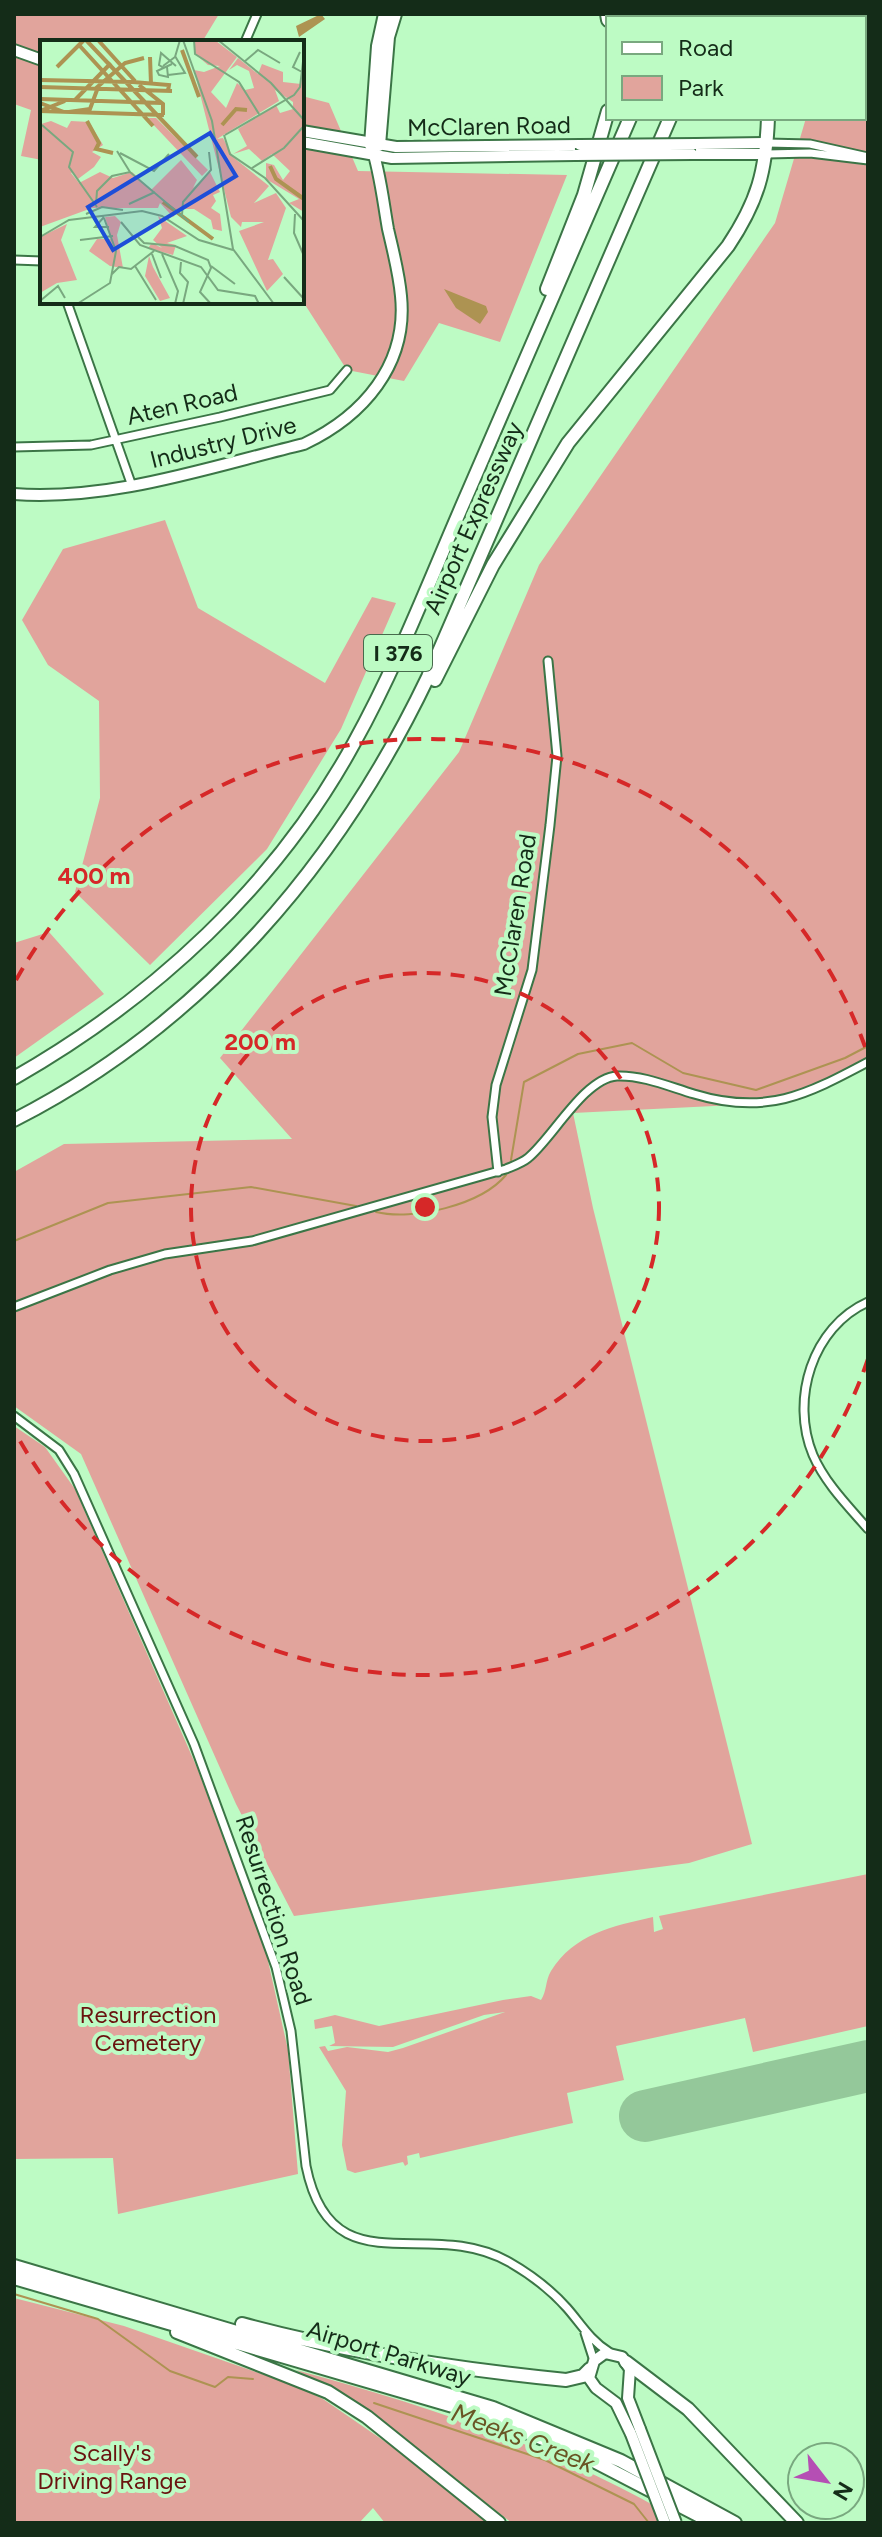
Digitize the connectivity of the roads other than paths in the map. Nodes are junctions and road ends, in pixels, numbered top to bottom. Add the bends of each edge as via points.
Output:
1 (257, 14) edge
2 (385, 14) edge
3 (395, 14) edge
4 (246, 40) edge
5 (14, 50) edge
6 (40, 59) edge
7 (606, 118) edge
8 (629, 120) edge
9 (669, 120) edge
10 (768, 120) edge
11 (304, 131) edge
12 (304, 142) edge
13 (767, 148) junction
14 (375, 149) junction
15 (868, 158) edge
16 (14, 260) edge
17 (40, 261) edge
18 (68, 304) edge
19 (75, 304) edge
20 (70, 312) junction
21 (347, 370) dead end
22 (115, 439) junction
23 (14, 447) edge
24 (132, 486) junction
25 (14, 494) edge
26 (398, 654) junction
27 (548, 661) dead end
28 (301, 886) junction
29 (868, 1062) edge
30 (14, 1078) edge
31 (14, 1120) edge
32 (498, 1172) junction
33 (868, 1302) edge
34 (14, 1307) edge
35 (14, 1416) edge
36 (868, 1529) edge
37 (14, 2264) edge
38 (14, 2278) edge
39 (76, 2296) junction
40 (585, 2331) junction
41 (610, 2352) junction
42 (626, 2362) junction
43 (592, 2365) junction
44 (635, 2432) junction
45 (499, 2523) edge
46 (665, 2523) edge
47 (676, 2523) edge
48 (713, 2523) edge
49 (735, 2523) edge
50 (797, 2523) edge

1 - 4 street
2 - 14 highway via 378,46
3 - 14 highway
5 - 6 street
7 - 26 highway via 554,273
8 - 26 highway, Airport Expressway / I 376
9 - 28 highway, Airport Expressway / I 376 via 421,690 364,797
10 - 13 highway
11 - 14 street, McClaren Road
12 - 14 street, McClaren Road
13 - 14 street, McClaren Road, bridge via 577,150 495,158
13 - 15 street, McClaren Road
13 - 28 highway via 749,215 568,443 493,565 389,770
14 - 24 street, Industry Drive via 402,297 392,363 378,387 346,419 304,444
16 - 17 street
18 - 20 street
19 - 20 street
20 - 22 street
21 - 22 street, Aten Road via 330,390
22 - 23 street, Aten Road via 77,447
22 - 24 street
24 - 25 street, Industry Drive via 69,495
26 - 30 highway, Airport Expressway / I 376 via 323,795 228,914 115,1015
27 - 32 street, McClaren Road via 556,728 553,798 532,970 496,1085 492,1117
28 - 31 highway, Airport Expressway / I 376 via 226,967 143,1040
29 - 32 street via 802,1096 772,1103 715,1100 615,1076 595,1085 527,1160
32 - 34 street via 252,1241 151,1258
33 - 36 street via 845,1316 814,1358 804,1416 806,1437 822,1472
35 - 40 street, Resurrection Road via 59,1450 74,1474 208,1779 284,1992 310,2191 320,2212 355,2239 462,2244 493,2255 551,2293
37 - 43 highway via 370,2355 566,2380 583,2376
37 - 49 highway, Airport Parkway via 493,2408 621,2461
38 - 39 highway, Airport Parkway
39 - 45 highway via 328,2392
39 - 48 highway, Airport Parkway via 487,2416 582,2455
40 - 41 street, Resurrection Road
40 - 43 street, Resurrection Road
41 - 42 street
41 - 43 street
42 - 44 street
42 - 50 highway via 703,2424
43 - 44 street via 591,2384 616,2403
44 - 46 street, bridge
44 - 47 street, bridge

